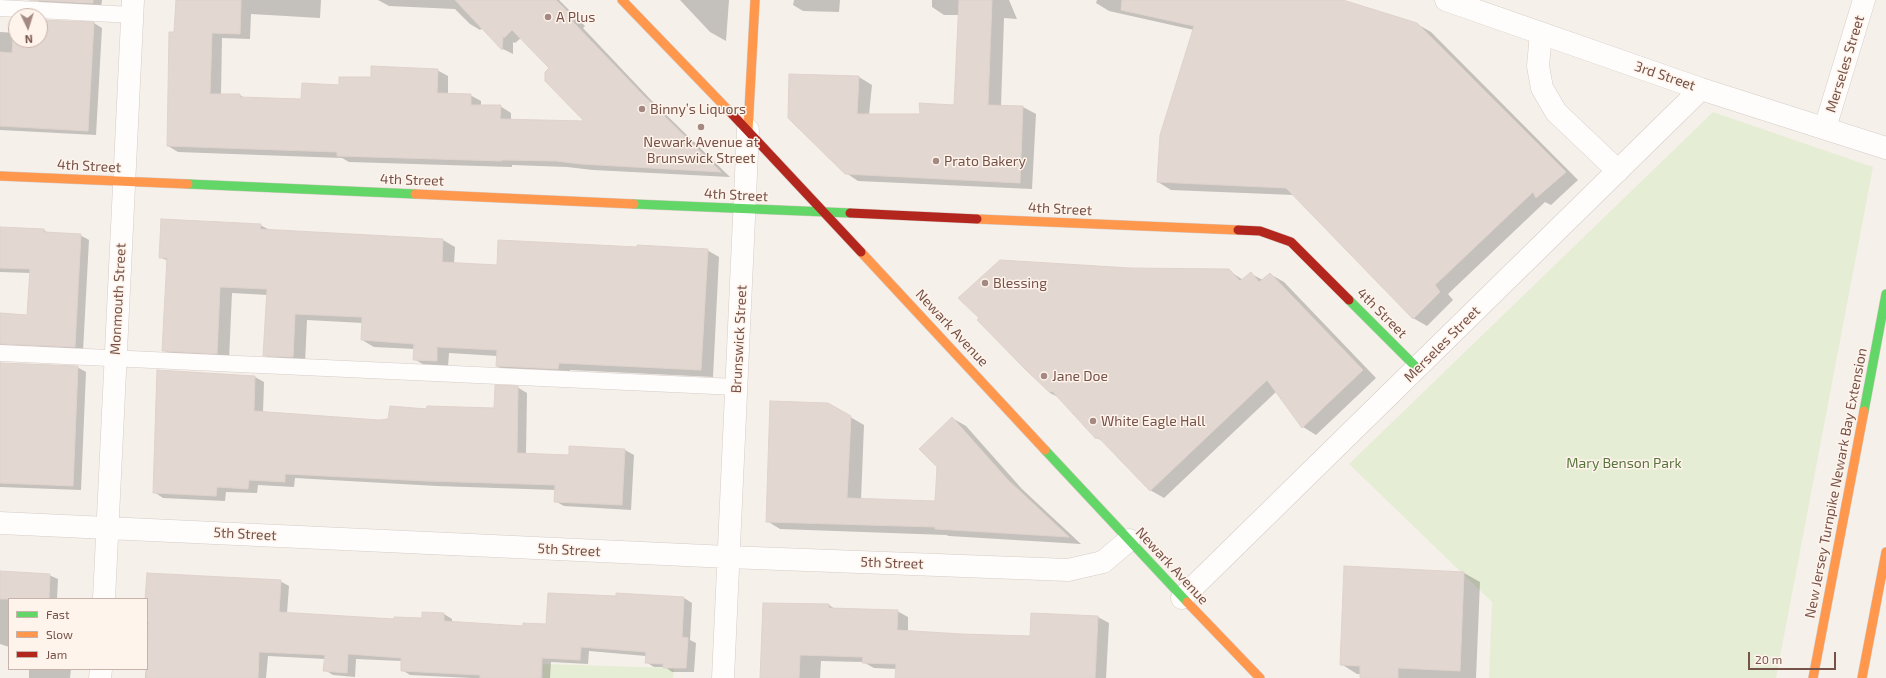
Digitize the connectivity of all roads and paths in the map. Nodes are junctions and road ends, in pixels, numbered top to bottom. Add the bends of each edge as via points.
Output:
1 (622, 0) edge
2 (755, 0) edge
3 (1446, 0) edge
4 (1864, 0) edge
5 (132, 7) edge
6 (0, 8) edge
7 (1541, 33) junction
8 (1701, 89) junction
9 (1825, 128) junction
10 (748, 130) junction
11 (1886, 148) edge
12 (1618, 171) junction
13 (0, 176) edge
14 (124, 182) junction
15 (745, 209) junction
16 (825, 212) junction
17 (1886, 294) edge
18 (0, 353) edge
19 (116, 358) junction
20 (1417, 368) junction
21 (736, 386) junction
22 (0, 523) edge
23 (107, 528) junction
24 (1129, 540) junction
25 (1886, 552) edge
26 (728, 557) junction
27 (104, 598) edge
28 (1182, 598) junction
29 (723, 678) edge
30 (1260, 678) edge
31 (1813, 678) edge
32 (1862, 678) edge

1 - 10 main road, Newark Avenue
2 - 10 main road, Brunswick Street
3 - 7 street, 3rd Street
4 - 9 street, Merseles Street
5 - 6 lane
5 - 14 street, Monmouth Street
7 - 8 street, 3rd Street
7 - 12 street via 1538,66 1542,88 1556,112
8 - 9 street, 3rd Street
8 - 12 street, Merseles Street
9 - 11 street, 3rd Street
10 - 15 street, Brunswick Street
10 - 16 main road, Newark Avenue
12 - 20 street, Merseles Street
13 - 14 main road, 4th Street
14 - 15 main road, 4th Street
14 - 19 street, Monmouth Street
15 - 16 main road, 4th Street
15 - 21 street, Brunswick Street
16 - 20 main road, 4th Street via 1260,232 1291,242
16 - 24 main road, Newark Avenue
17 - 31 main road, New Jersey Turnpike Newark Bay Extension
18 - 19 lane
19 - 21 lane
19 - 23 street, Monmouth Street
20 - 28 street, Merseles Street
21 - 26 street, Brunswick Street
22 - 23 street, 5th Street
23 - 26 street, 5th Street
23 - 27 street, Monmouth Street
24 - 26 street, 5th Street via 1103,562 1068,570
24 - 28 main road, Newark Avenue
25 - 32 main road
26 - 29 street, Brunswick Street
28 - 30 main road, Newark Avenue

